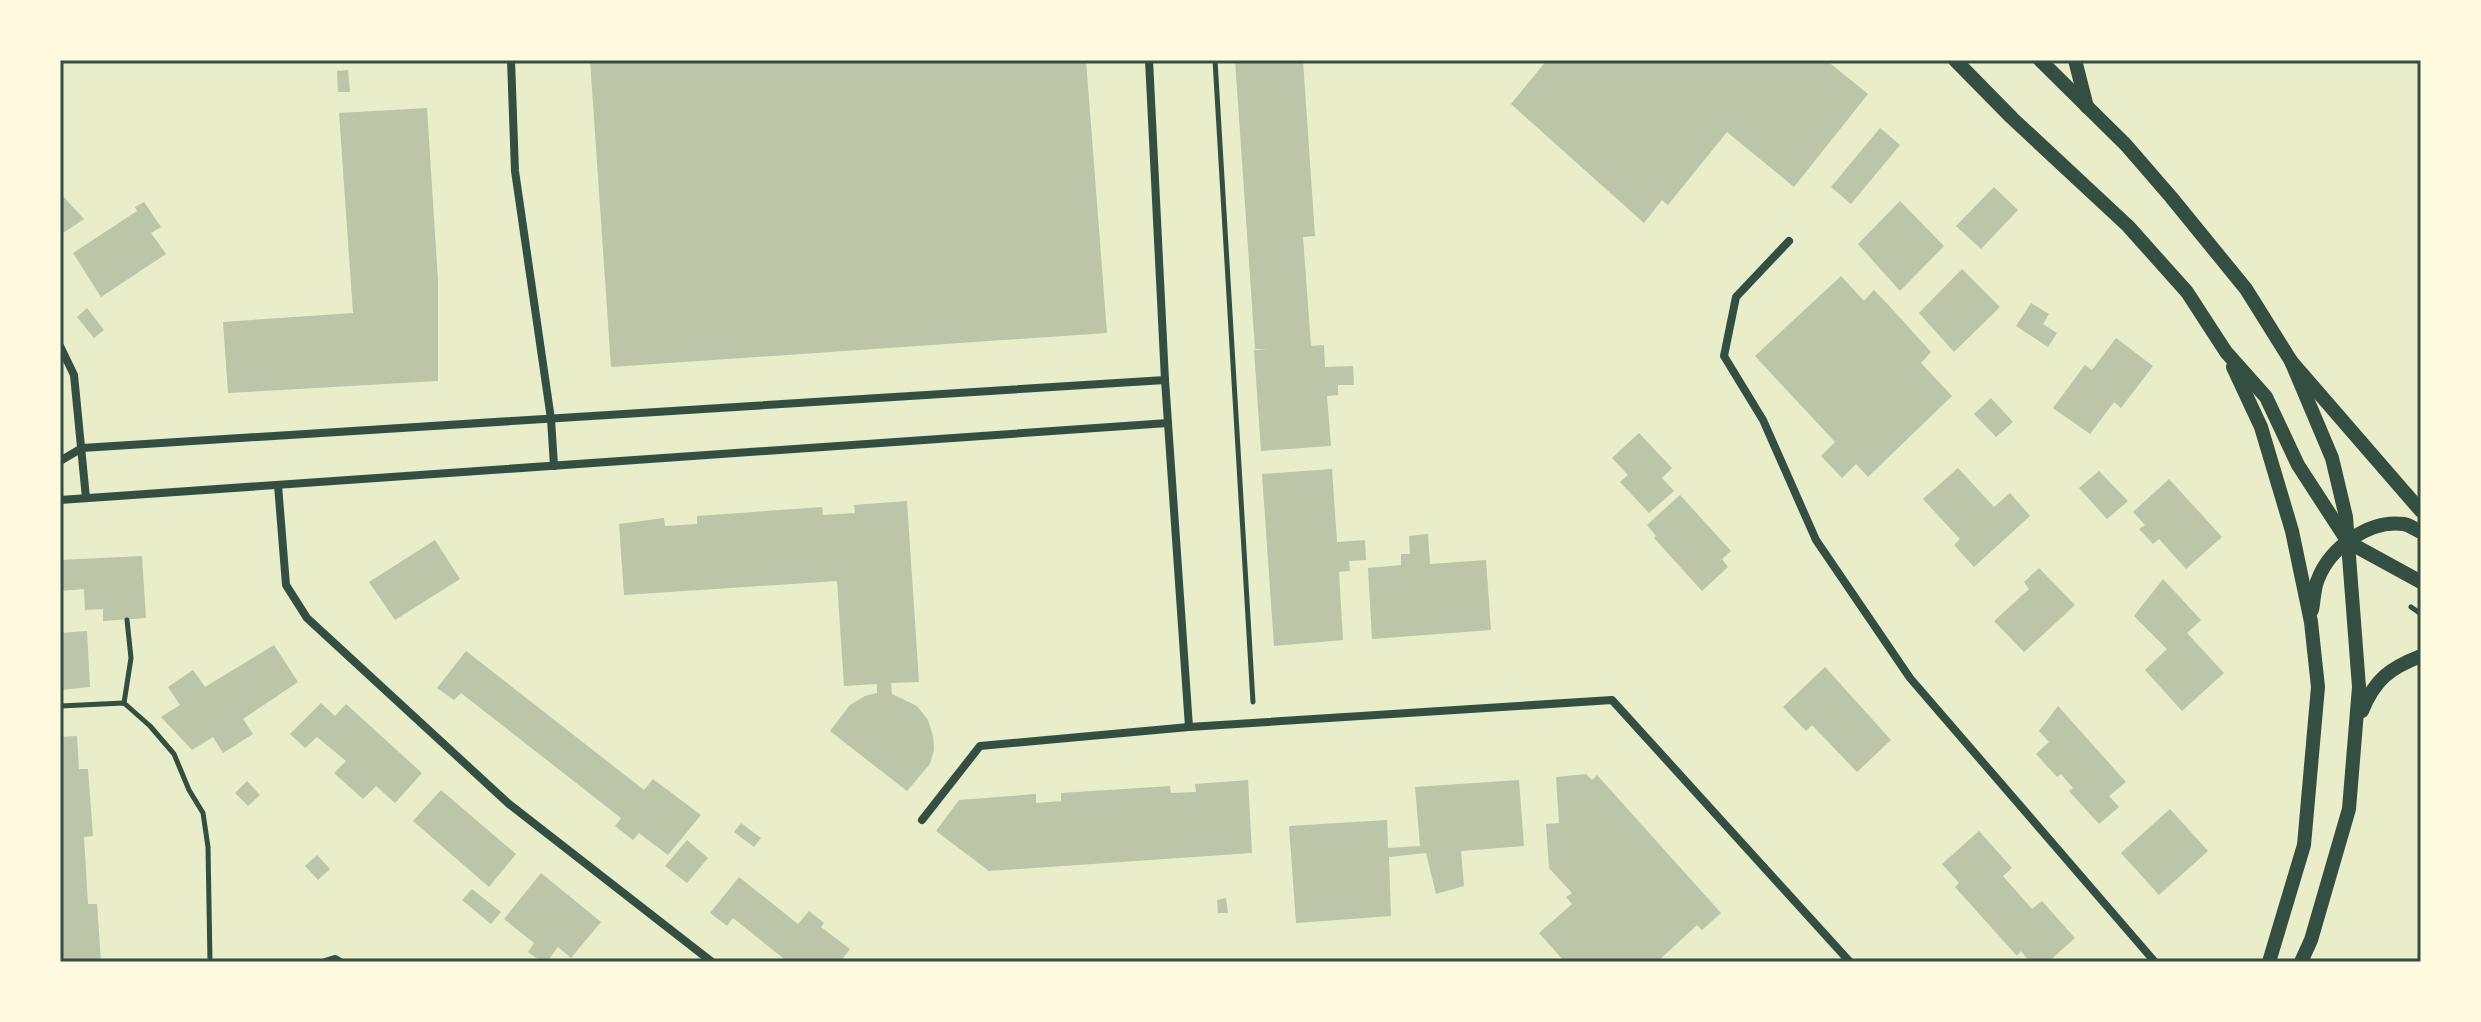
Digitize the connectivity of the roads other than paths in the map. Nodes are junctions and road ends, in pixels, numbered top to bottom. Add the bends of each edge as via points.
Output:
1 (511, 60) edge
2 (1149, 60) edge
3 (1955, 60) edge
4 (2040, 60) edge
5 (2075, 60) edge
6 (2087, 107) junction
7 (1789, 241) dead end
8 (60, 346) edge
9 (2226, 352) junction
10 (2291, 361) junction
11 (1165, 380) junction
12 (551, 419) junction
13 (1168, 423) junction
14 (82, 448) junction
15 (60, 461) edge
16 (554, 466) junction
17 (278, 485) junction
18 (86, 498) junction
19 (60, 500) edge
20 (2421, 511) edge
21 (2421, 532) edge
22 (2348, 542) junction
23 (2421, 582) edge
24 (2311, 622) junction
25 (2421, 656) edge
26 (1189, 727) junction
27 (2355, 730) junction
28 (922, 820) dead end
29 (325, 962) edge
30 (340, 962) edge
31 (712, 962) edge
32 (1850, 962) edge
33 (2155, 962) edge
34 (2269, 962) edge
35 (2301, 962) edge

1 - 12 street via 515,171
2 - 11 street
3 - 9 street via 2128,226 2187,292
4 - 6 street
5 - 6 street
6 - 10 street via 2171,197 2246,289
7 - 33 street via 1736,297 1724,356 1763,420 1816,540 1910,678
8 - 14 street via 74,375
9 - 22 street via 2266,397 2298,465
9 - 24 street via 2261,427 2292,531
10 - 20 street
10 - 22 street via 2332,458
11 - 12 street
11 - 13 street
12 - 14 street
12 - 16 street
13 - 16 street
13 - 26 street
14 - 15 street
14 - 18 street
16 - 17 street
17 - 18 street
17 - 31 street via 286,585 307,618 509,804
18 - 19 street
21 - 22 street via 2406,524 2387,525 2363,531
22 - 23 street
22 - 24 street via 2328,560 2316,581
22 - 27 street via 2359,687
24 - 34 street via 2318,687 2304,845
25 - 27 street via 2393,667 2377,684
26 - 28 street via 980,746
26 - 32 street via 1612,700
27 - 35 street via 2349,809
29 - 30 street

